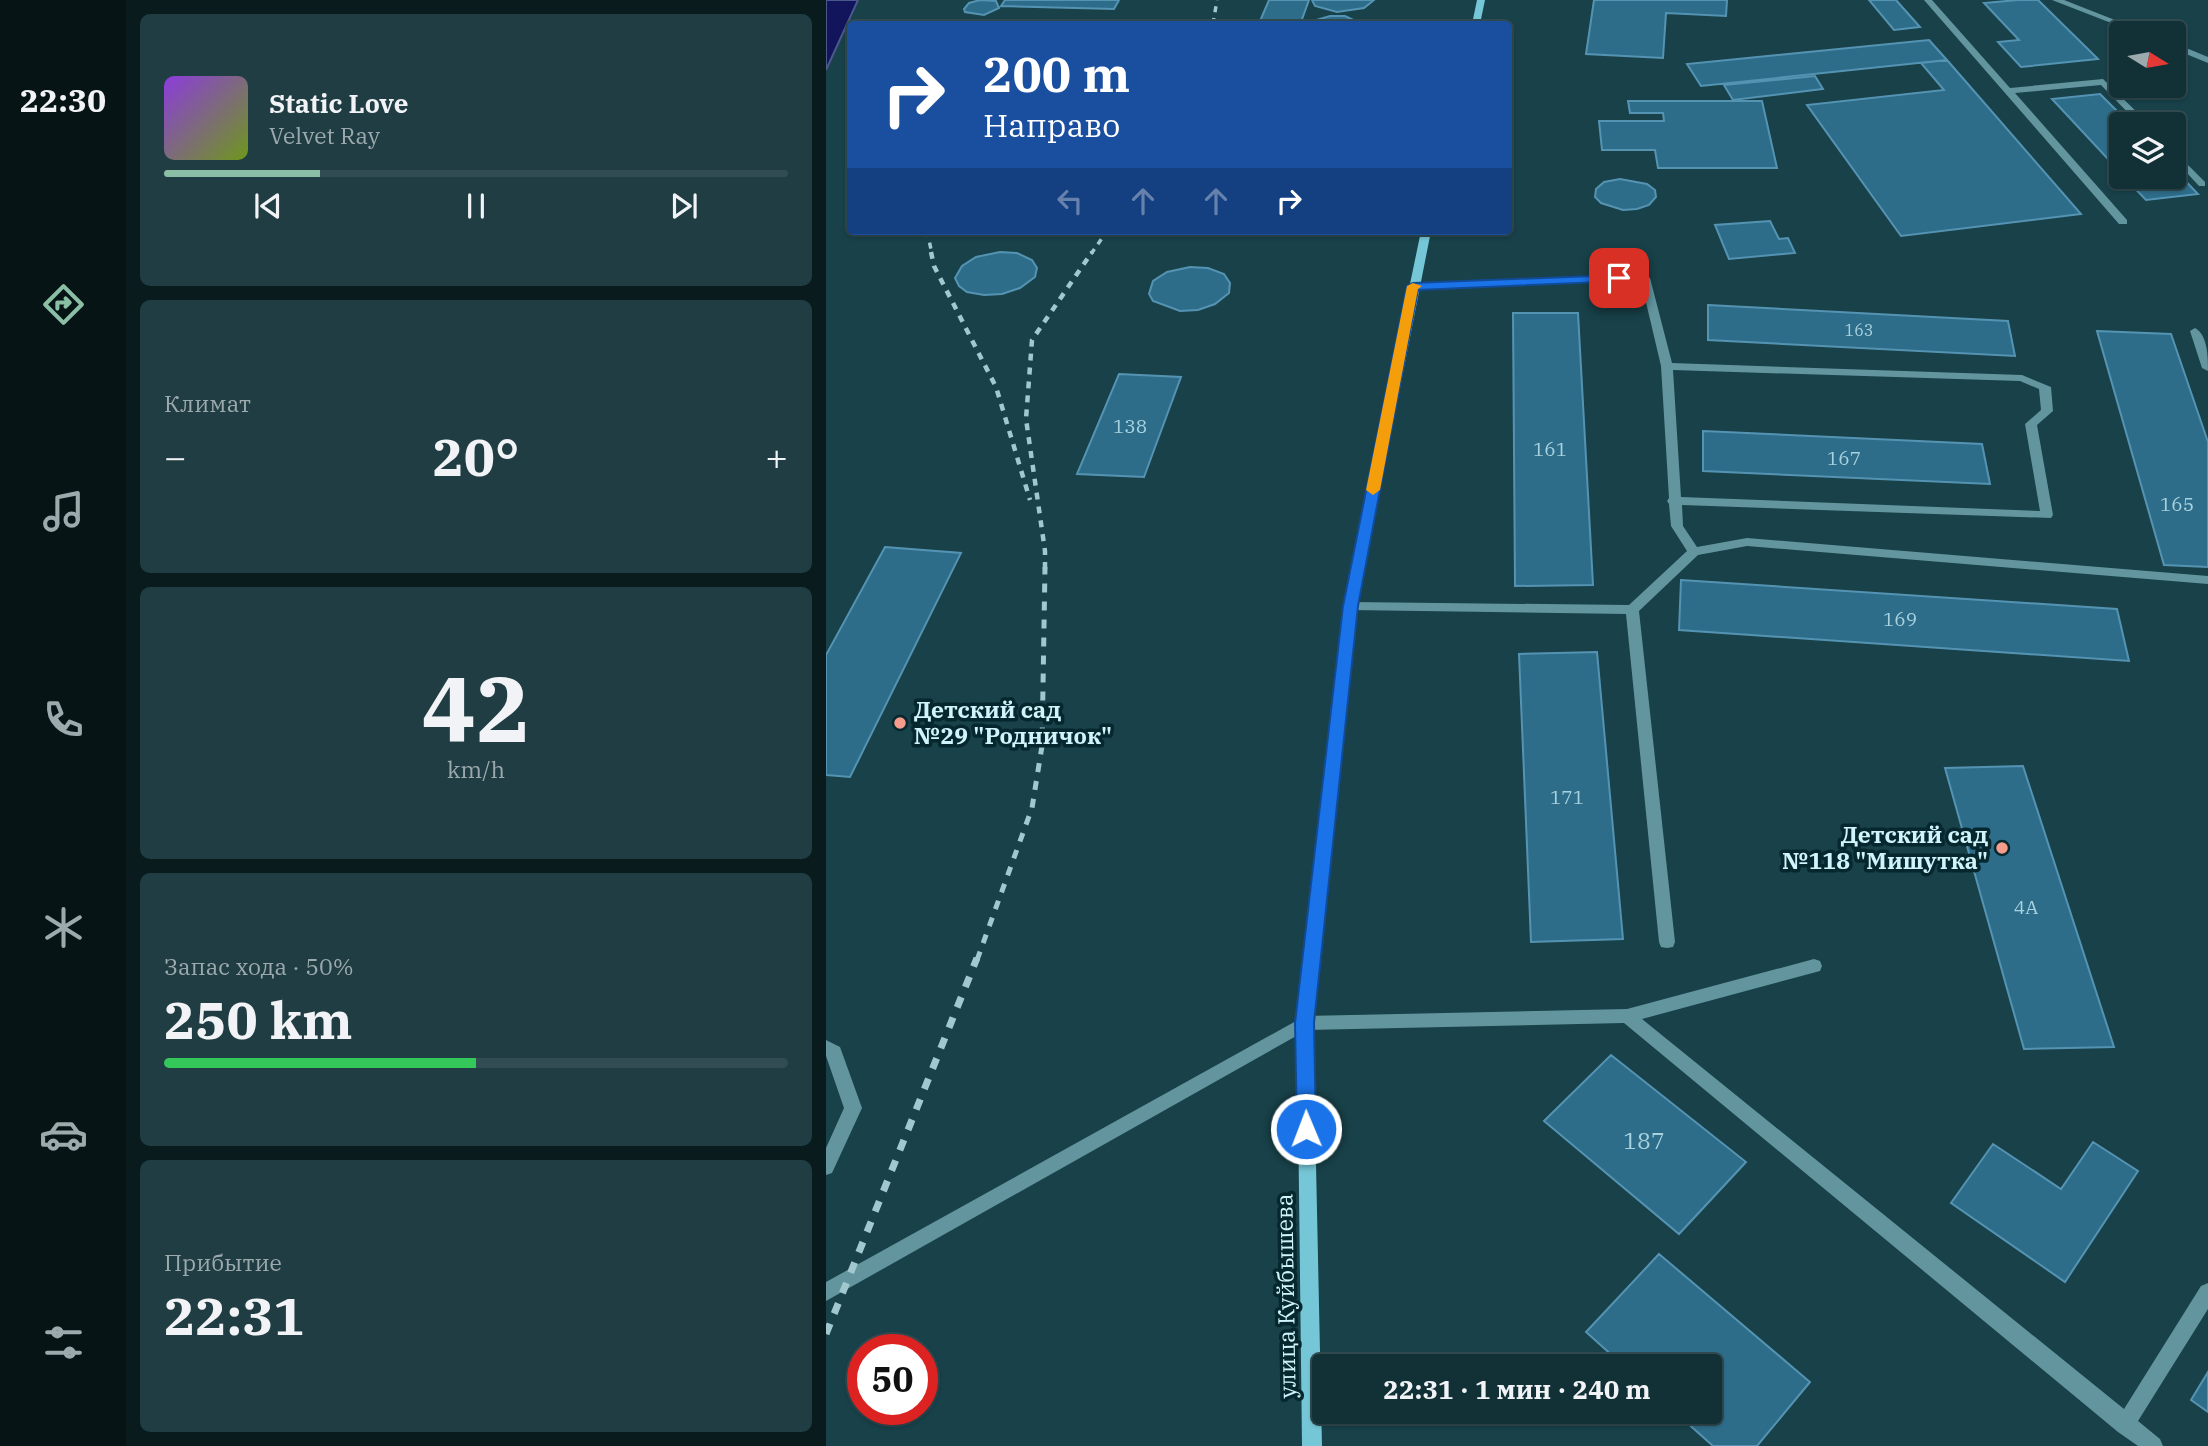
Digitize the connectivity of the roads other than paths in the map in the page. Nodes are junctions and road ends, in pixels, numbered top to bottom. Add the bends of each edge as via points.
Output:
1 (1481, 0) edge
2 (1928, 0) edge
3 (2056, 0) edge
4 (1477, 21) edge
5 (2112, 21) edge
6 (2186, 51) edge
7 (2208, 60) edge
8 (2008, 91) junction
9 (2132, 112) edge
10 (2186, 167) edge
11 (2202, 184) dead end
12 (2123, 222) dead end
13 (1425, 235) edge
14 (1413, 286) junction
15 (2195, 331) dead end
16 (1667, 366) junction
17 (2208, 368) edge
18 (1673, 501) junction
19 (1694, 552) junction
20 (2208, 580) edge
21 (1350, 606) junction
22 (1632, 610) junction
23 (1667, 942) dead end
24 (1814, 966) dead end
25 (1627, 1016) junction
26 (1305, 1023) junction
27 (826, 1047) edge
28 (826, 1167) edge
29 (826, 1292) edge
30 (2208, 1292) edge
31 (2125, 1425) junction
32 (1312, 1446) edge
33 (2152, 1446) edge

1 - 4 main road
2 - 8 lane
3 - 5 lane
6 - 7 lane
8 - 9 lane via 2103,82
8 - 12 lane
10 - 11 lane
13 - 14 main road, улица Куйбышева
14 - 16 lane via 1645,278
14 - 21 main road, улица Куйбышева
15 - 17 lane
16 - 18 lane
16 - 18 lane via 2022,378 2045,387 2048,411 2031,424 2047,515
18 - 19 lane via 1677,526
19 - 20 lane via 1746,542
19 - 22 lane
21 - 22 lane
21 - 26 main road, улица Куйбышева
22 - 23 lane
24 - 25 lane
25 - 26 lane
25 - 31 lane
26 - 29 lane
26 - 32 main road, улица Куйбышева
27 - 28 lane via 834,1052 853,1108
30 - 31 lane
31 - 33 lane

